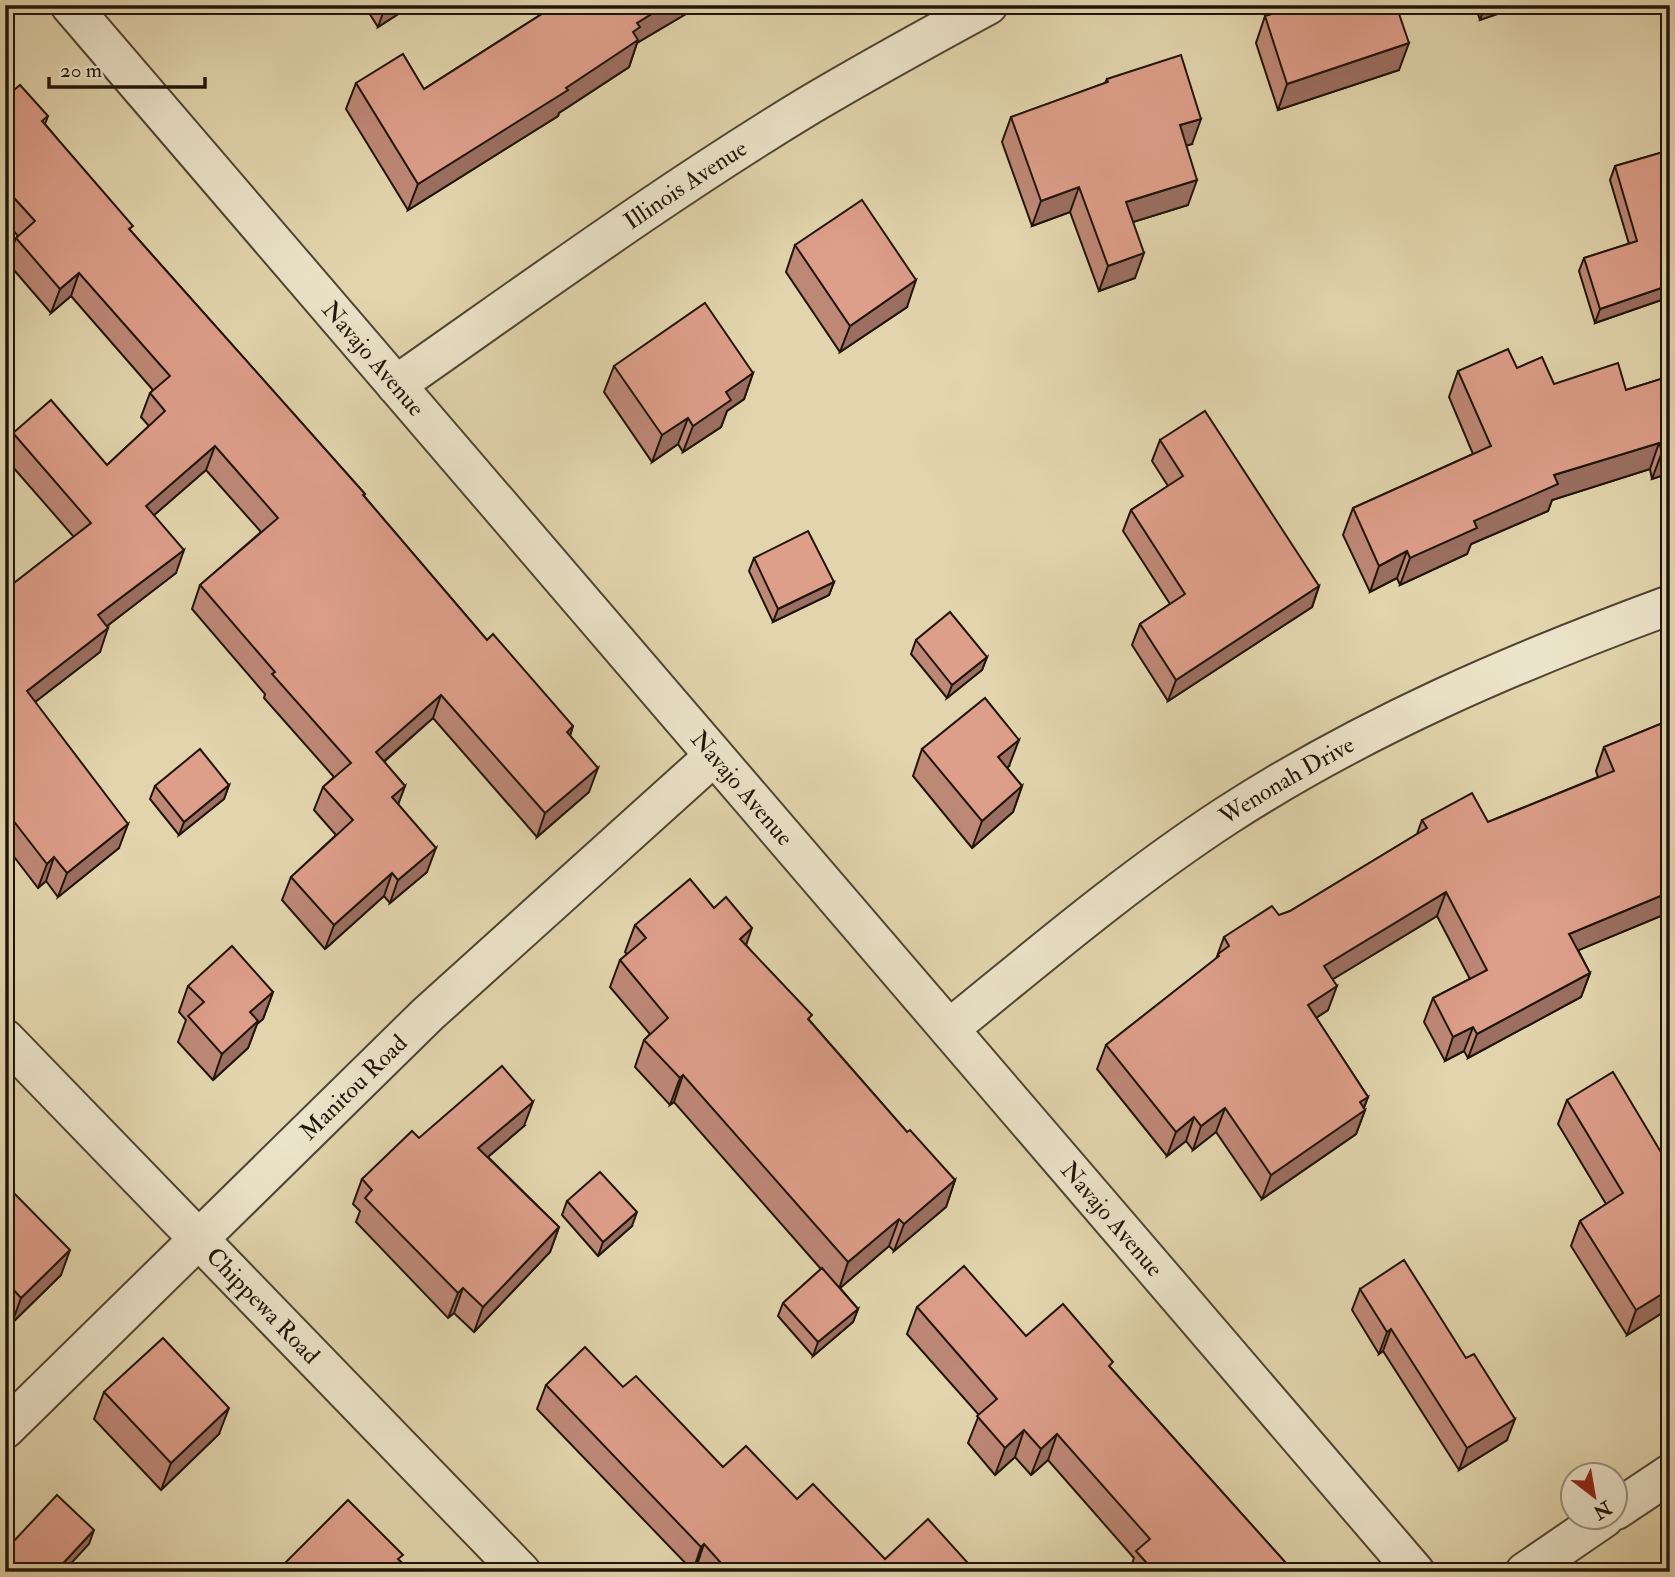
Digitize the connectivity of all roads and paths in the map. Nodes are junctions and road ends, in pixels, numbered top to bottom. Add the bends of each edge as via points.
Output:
1 (70, 5) edge
2 (988, 5) edge
3 (396, 385) junction
4 (1670, 605) edge
5 (714, 756) junction
6 (949, 1029) junction
7 (5, 1039) edge
8 (199, 1239) junction
9 (5, 1429) edge
10 (1670, 1474) edge
11 (1630, 1500) edge
12 (1582, 1532) edge
13 (521, 1572) edge
14 (1415, 1572) edge
15 (1525, 1572) edge

1 - 3 street, Navajo Avenue
2 - 3 street, Illinois Avenue via 808,106 712,167
3 - 5 street, Navajo Avenue
4 - 6 street, Wenonah Drive via 1488,676 1288,778 1165,858
5 - 6 street, Navajo Avenue
5 - 8 street, Manitou Road via 428,1014
6 - 14 street, Navajo Avenue
7 - 8 street, Chippewa Road
8 - 9 street, Manitou Road
8 - 13 street, Chippewa Road
10 - 11 street
12 - 15 street

